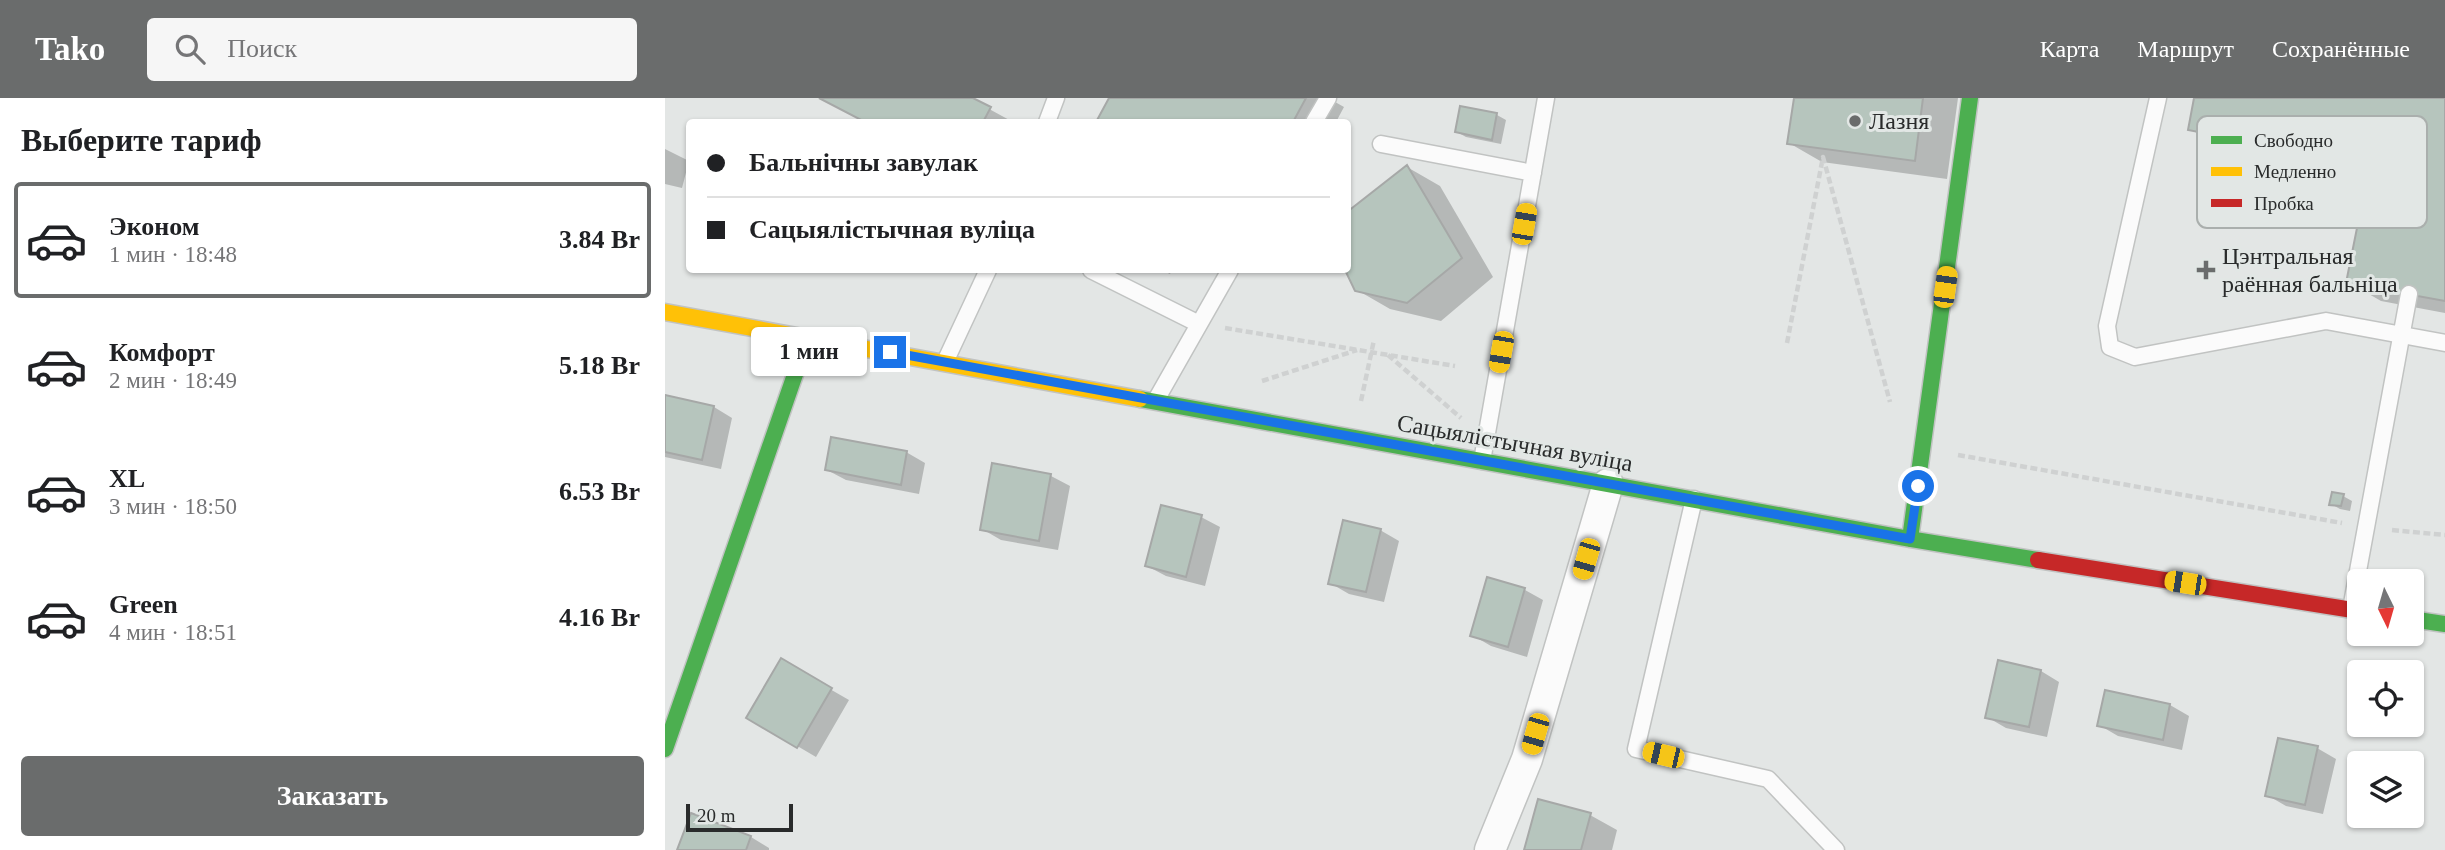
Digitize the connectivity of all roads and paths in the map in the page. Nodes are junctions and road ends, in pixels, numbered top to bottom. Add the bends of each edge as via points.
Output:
1 (1056, 98) edge
2 (1328, 98) edge
3 (1546, 98) edge
4 (1970, 98) edge
5 (2158, 98) edge
6 (1048, 119) edge
7 (1316, 119) edge
8 (1381, 144) dead end
9 (1533, 173) junction
10 (987, 273) edge
11 (1097, 273) edge
12 (1228, 273) edge
13 (2409, 294) dead end
14 (665, 312) edge
15 (1199, 324) junction
16 (2401, 335) junction
17 (808, 337) junction
18 (1374, 340) dead end
19 (1787, 343) dead end
20 (2445, 344) edge
21 (1357, 350) junction
22 (1371, 352) junction
23 (1387, 355) junction
24 (945, 362) junction
25 (1455, 366) dead end
26 (1261, 382) dead end
27 (1156, 400) junction
28 (1891, 405) dead end
29 (1360, 406) dead end
30 (1471, 426) dead end
31 (1947, 453) dead end
32 (1482, 461) junction
33 (1608, 484) junction
34 (1694, 499) junction
35 (2366, 527) junction
36 (2445, 535) edge
37 (1910, 539) junction
38 (2360, 569) edge
39 (2347, 609) edge
40 (2424, 621) edge
41 (2445, 624) edge
42 (665, 750) edge
43 (1490, 850) edge
44 (1836, 850) edge

1 - 6 lane
2 - 7 lane
3 - 9 lane
4 - 37 main road
5 - 16 lane via 2107,326 2110,347 2135,357 2326,321
8 - 9 lane
9 - 32 lane
10 - 24 lane
11 - 15 lane
12 - 15 lane
13 - 16 lane
14 - 17 main road, Сацыялістычная вуліца
15 - 21 path
15 - 27 lane
16 - 20 lane
16 - 35 lane
17 - 24 main road, Сацыялістычная вуліца
17 - 42 main road
18 - 22 path
19 - 28 path via 1823,157
21 - 22 path
21 - 26 path
22 - 23 path
22 - 29 path
23 - 25 path
23 - 30 path
24 - 27 main road, Сацыялістычная вуліца
27 - 32 main road, Сацыялістычная вуліца
31 - 35 path
32 - 33 main road, Сацыялістычная вуліца
33 - 34 main road, Сацыялістычная вуліца
33 - 43 street via 1527,759
34 - 37 main road, Сацыялістычная вуліца
34 - 44 lane via 1636,749 1768,779
35 - 36 path
35 - 38 lane
37 - 39 main road, Сацыялістычная вуліца
40 - 41 main road

